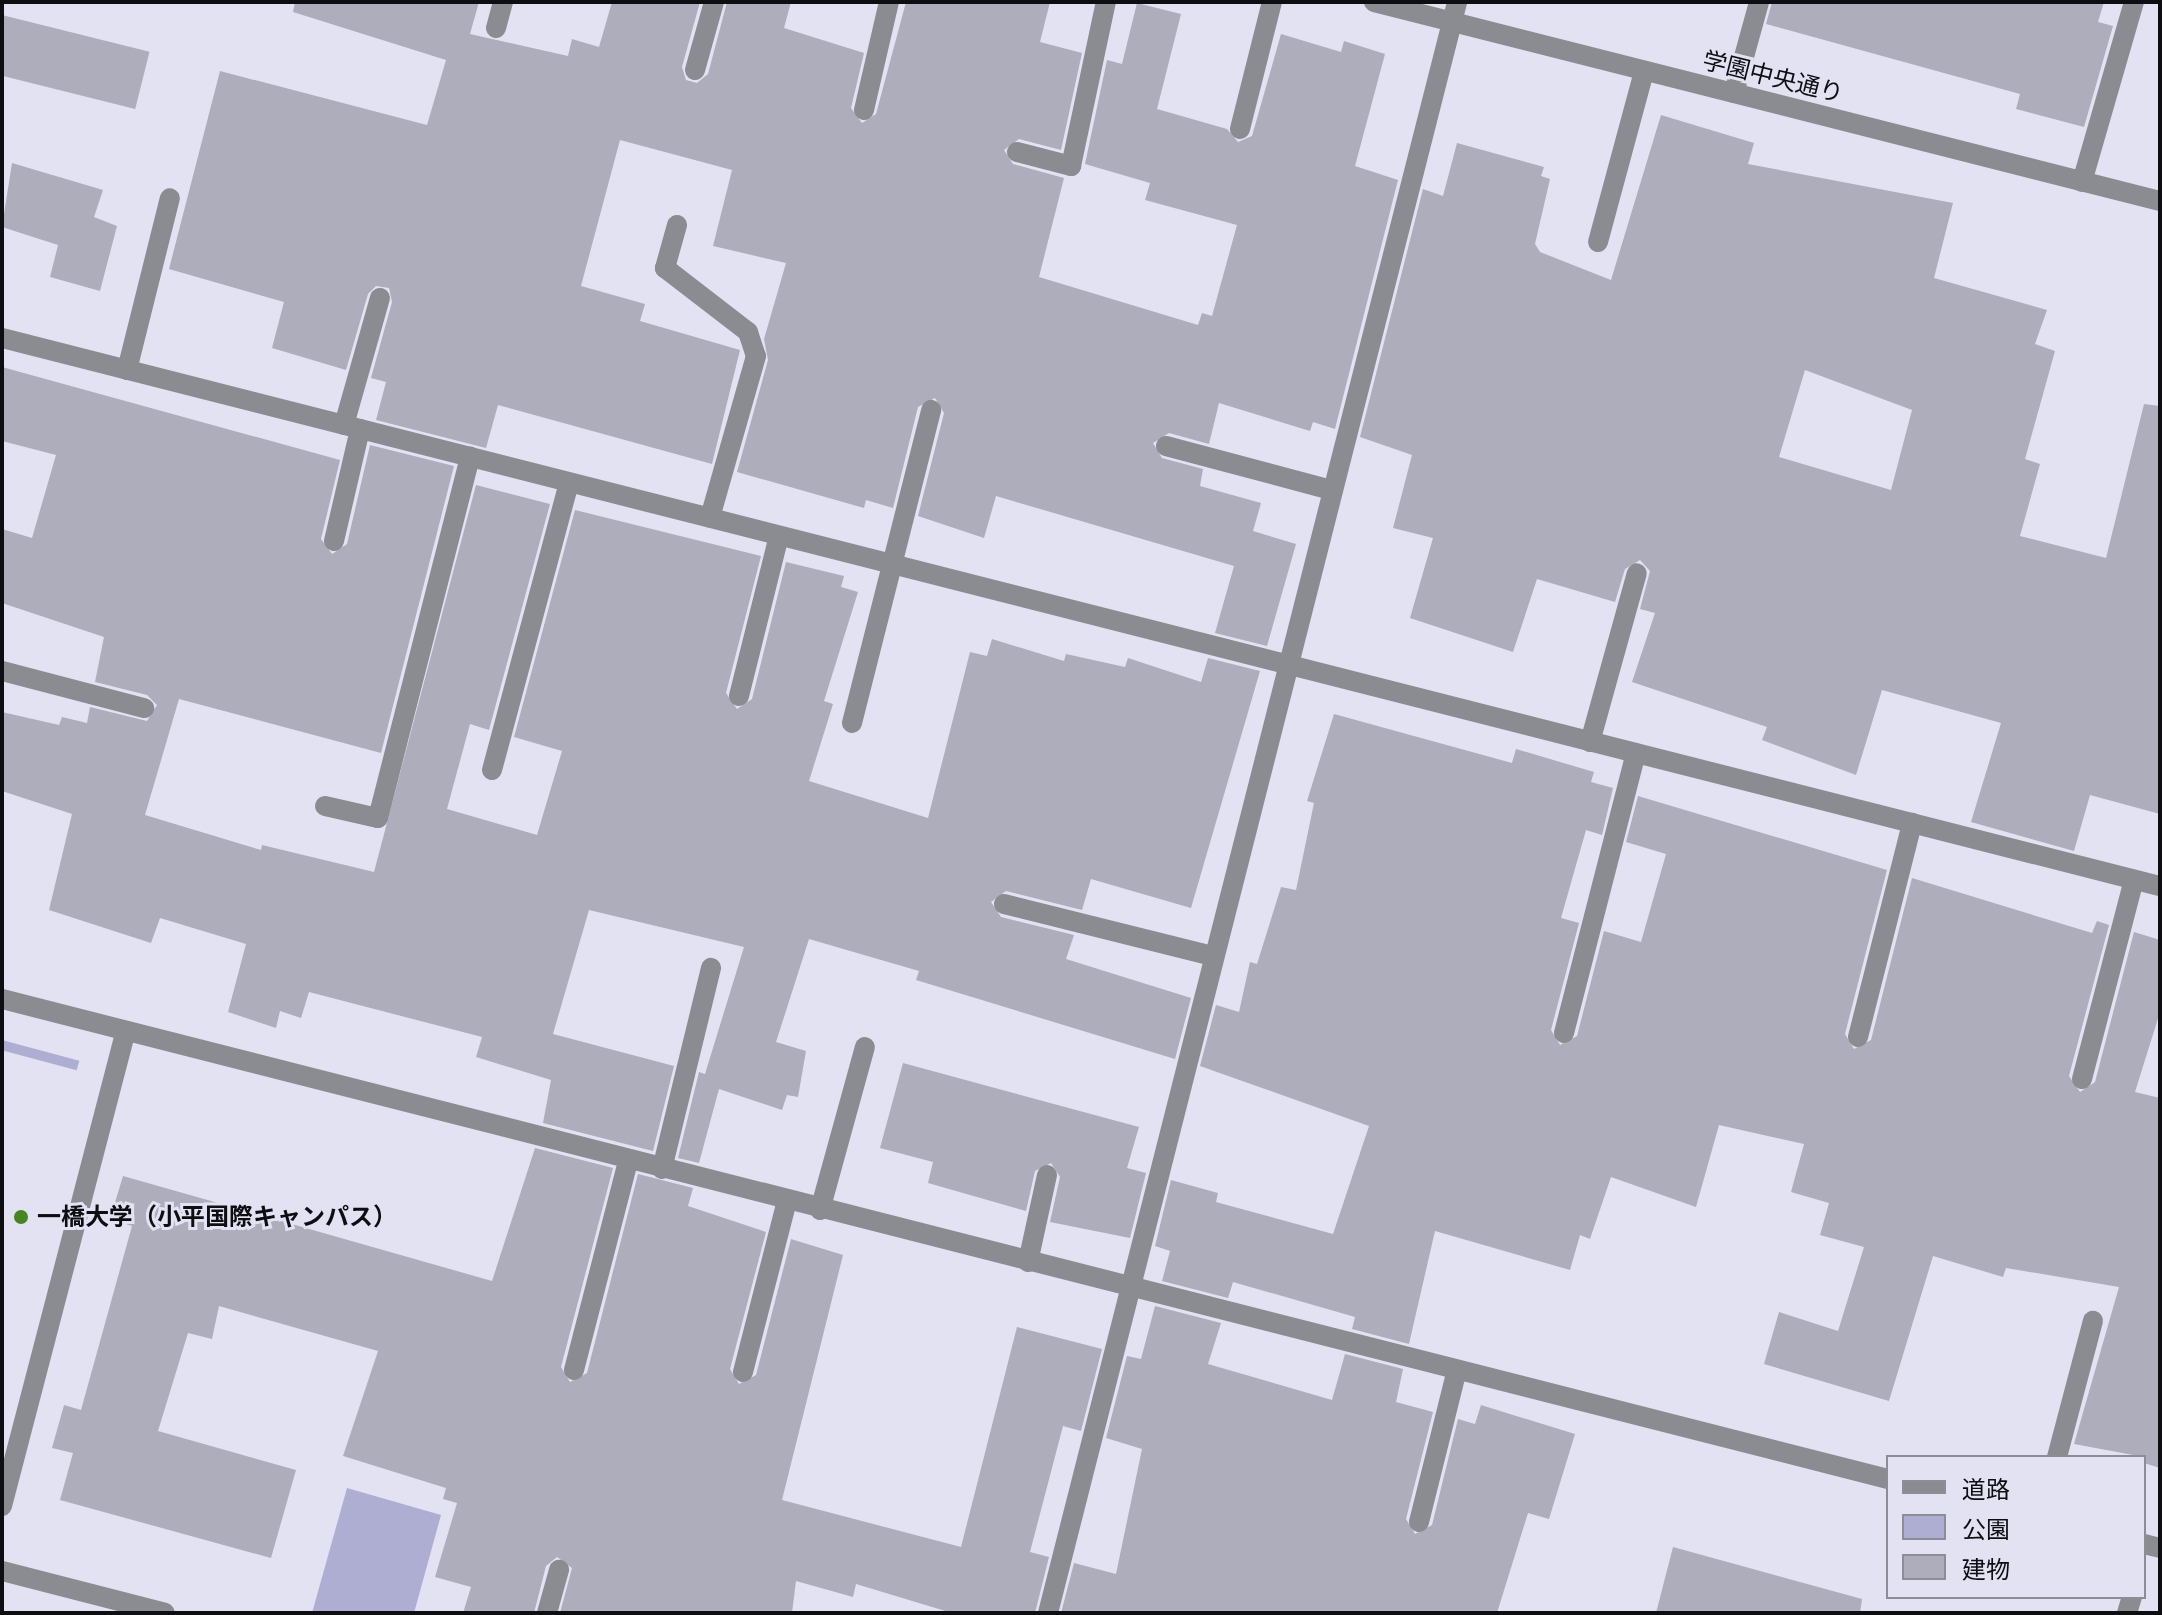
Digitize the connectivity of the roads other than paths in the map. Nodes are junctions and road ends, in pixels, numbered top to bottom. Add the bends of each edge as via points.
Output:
1 (503, 2) edge
2 (714, 2) edge
3 (889, 2) edge
4 (1106, 2) edge
5 (1272, 2) edge
6 (1374, 2) edge
7 (1759, 2) edge
8 (2134, 2) edge
9 (1455, 12) edge
10 (496, 28) dead end
11 (695, 70) dead end
12 (1644, 71) junction
13 (1734, 93) junction
14 (864, 110) dead end
15 (1240, 129) dead end
16 (1017, 152) dead end
17 (2082, 182) junction
18 (170, 198) dead end
19 (2160, 201) edge
20 (677, 225) dead end
21 (1598, 242) dead end
22 (380, 298) dead end
23 (2, 338) edge
24 (127, 370) junction
25 (931, 410) dead end
26 (352, 427) junction
27 (1166, 446) dead end
28 (470, 457) junction
29 (569, 483) junction
30 (1331, 490) junction
31 (710, 518) junction
32 (779, 536) junction
33 (334, 541) dead end
34 (892, 564) junction
35 (1637, 573) dead end
36 (1286, 665) junction
37 (2, 671) edge
38 (739, 696) dead end
39 (144, 708) dead end
40 (852, 723) dead end
41 (1590, 742) junction
42 (1636, 753) junction
43 (492, 770) dead end
44 (325, 806) dead end
45 (1912, 823) junction
46 (2134, 880) junction
47 (2160, 886) edge
48 (1004, 904) dead end
49 (1213, 956) junction
50 (711, 968) dead end
51 (2, 999) edge
52 (126, 1031) junction
53 (1564, 1033) dead end
54 (1858, 1037) dead end
55 (865, 1047) dead end
56 (2082, 1079) dead end
57 (628, 1161) junction
58 (662, 1169) junction
59 (1047, 1175) dead end
60 (787, 1201) junction
61 (820, 1210) junction
62 (1028, 1262) junction
63 (1129, 1287) junction
64 (2093, 1321) dead end
65 (574, 1370) dead end
66 (1457, 1370) junction
67 (743, 1372) dead end
68 (2058, 1455) edge
69 (1886, 1478) edge
70 (2, 1506) edge
71 (1419, 1522) dead end
72 (559, 1570) dead end
73 (2, 1571) edge
74 (165, 1613) edge
75 (547, 1613) edge
76 (1048, 1613) edge

1 - 10 street
2 - 11 street
3 - 14 street
4 - 16 street via 1071,166
5 - 15 street
6 - 9 street, 学園中央通り
7 - 13 street
8 - 17 street
9 - 12 street, 学園中央通り
9 - 30 street
12 - 13 street, 学園中央通り
12 - 21 street
13 - 17 street, 学園中央通り
17 - 19 street, 学園中央通り
18 - 24 street
20 - 31 street via 665,268 748,332 756,356
22 - 26 street
23 - 24 street
24 - 26 street
25 - 34 street
26 - 28 street
26 - 33 street
27 - 30 street
28 - 29 street
28 - 44 street via 378,818
29 - 31 street
29 - 43 street
30 - 36 street
31 - 32 street
32 - 34 street
32 - 38 street
34 - 36 street
34 - 40 street
35 - 41 street
36 - 41 street
36 - 49 street
37 - 39 street
41 - 42 street
42 - 45 street
42 - 53 street
45 - 46 street
45 - 54 street
46 - 47 street
46 - 56 street
48 - 49 street
49 - 63 street
50 - 58 street
51 - 52 street
52 - 57 street
52 - 70 street
55 - 61 street
57 - 58 street
57 - 65 street
58 - 60 street
59 - 62 street
60 - 61 street
60 - 67 street
61 - 62 street
62 - 63 street
63 - 66 street
63 - 76 street
64 - 68 street
66 - 69 street
66 - 71 street
72 - 75 street
73 - 74 street

